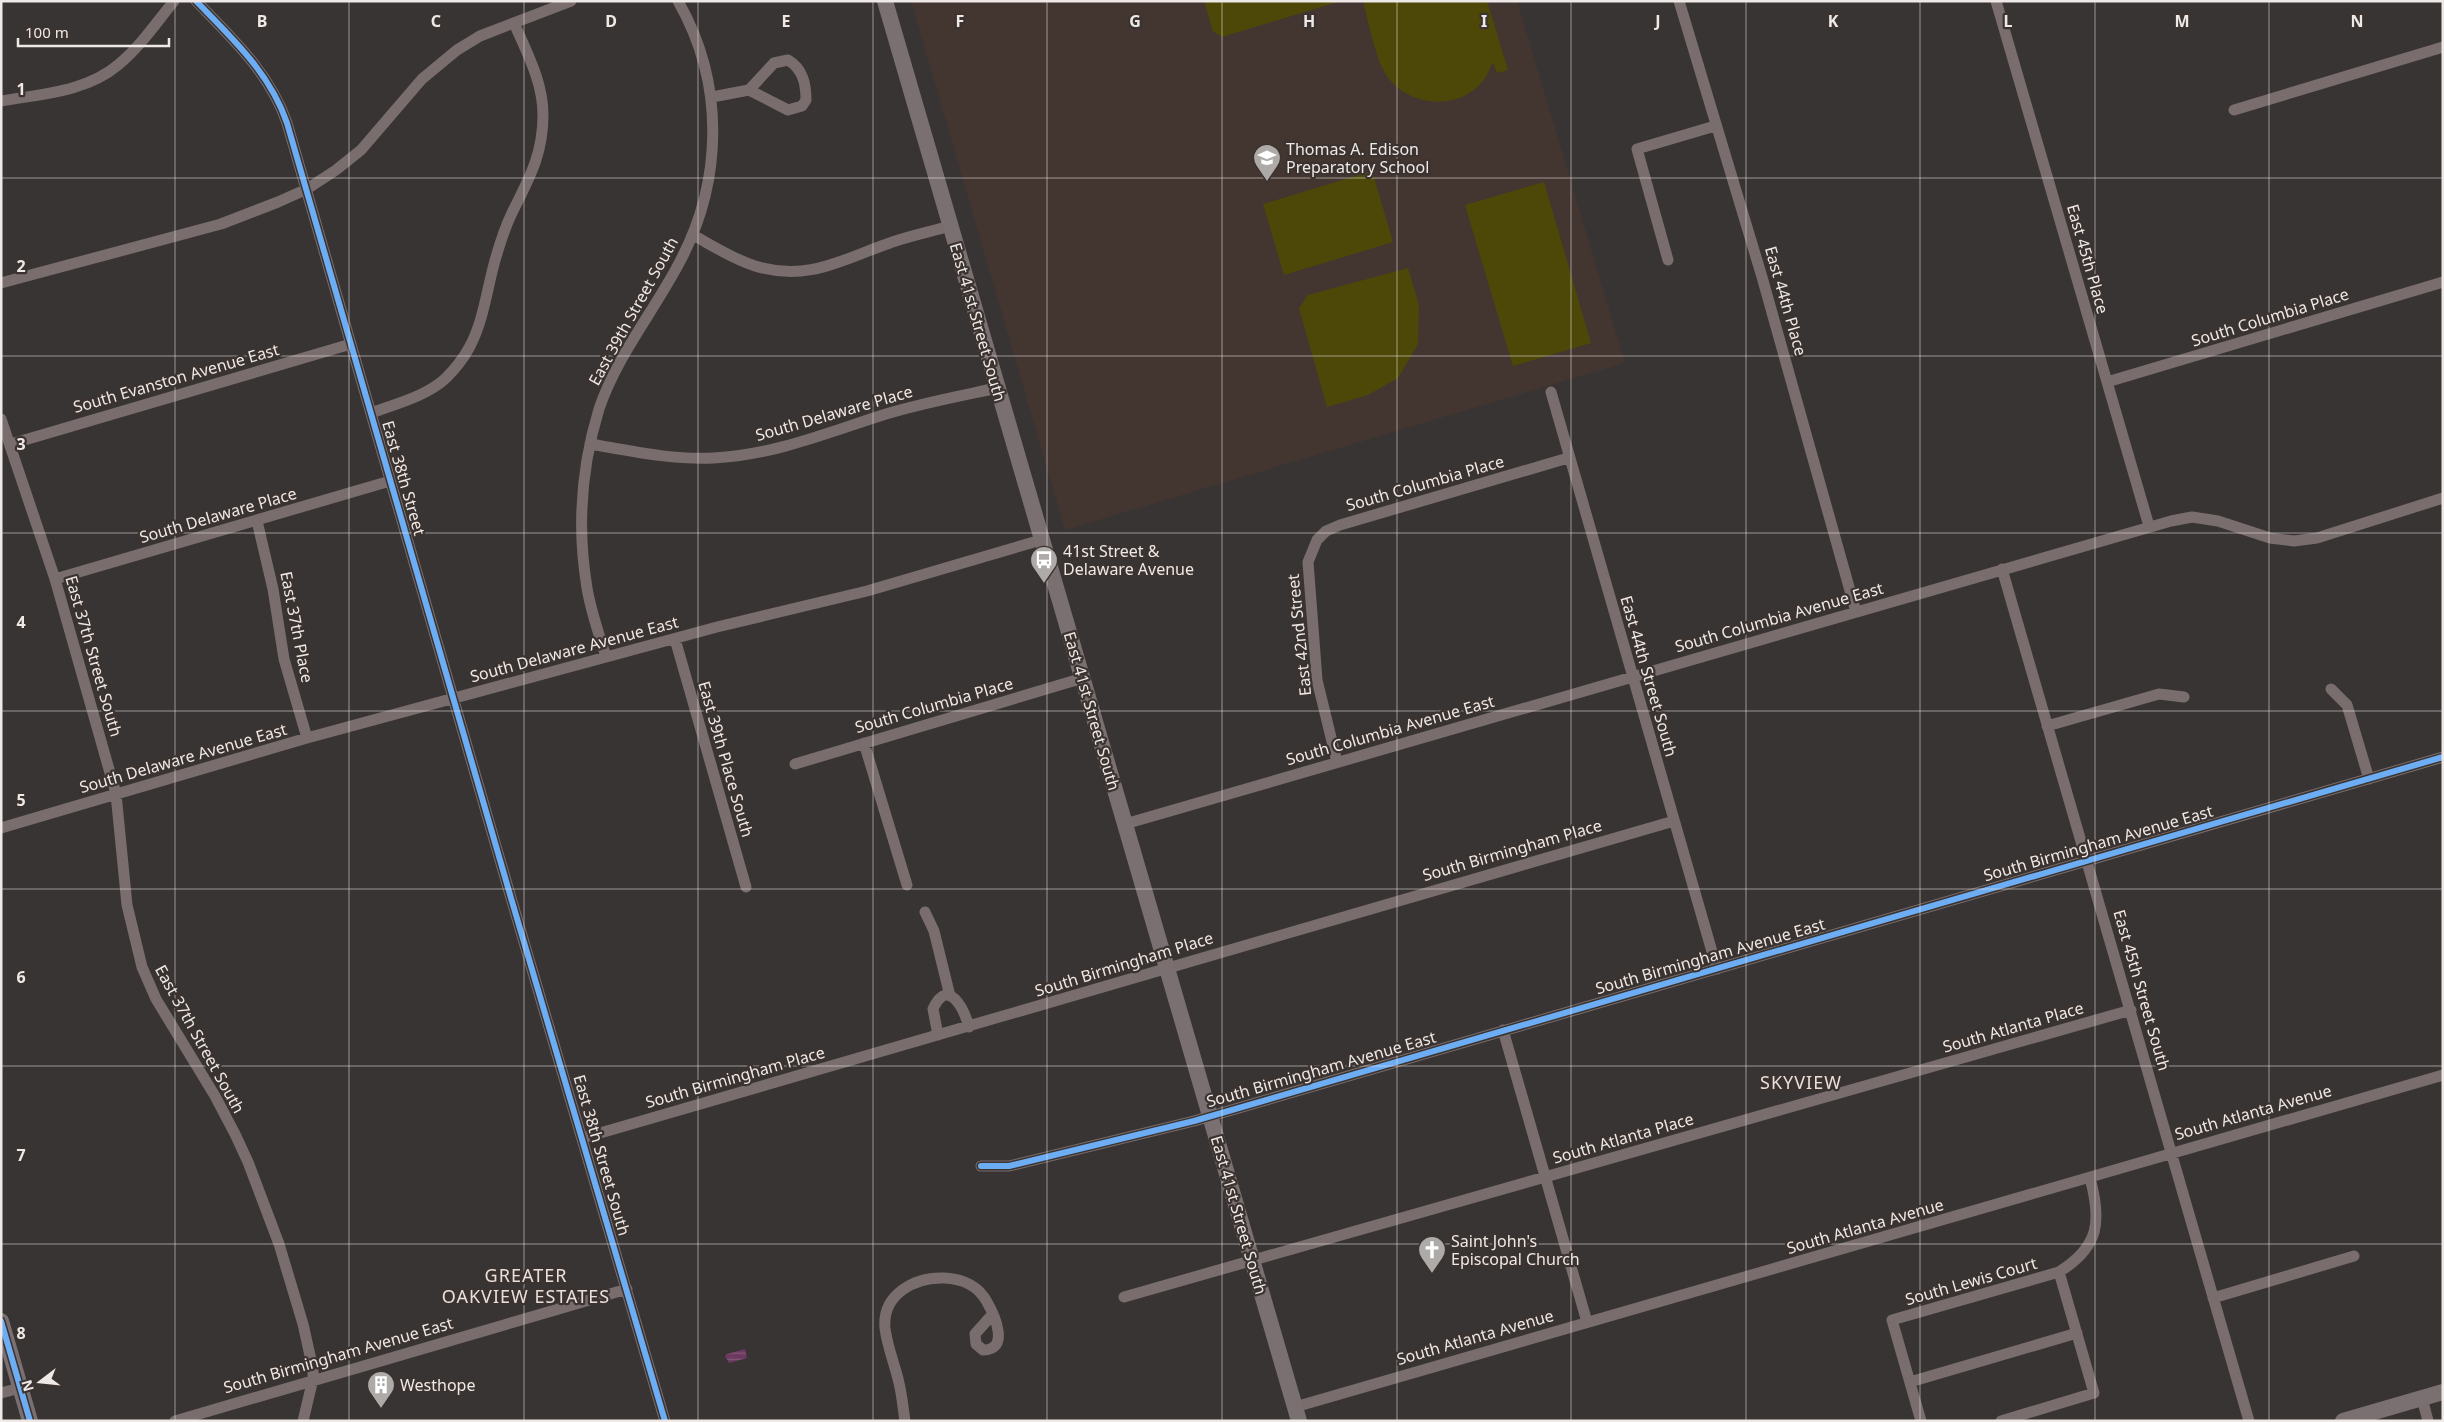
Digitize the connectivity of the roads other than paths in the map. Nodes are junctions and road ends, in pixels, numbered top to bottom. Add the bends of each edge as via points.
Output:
1 (174, 1) edge
2 (196, 1) edge
3 (571, 1) edge
4 (678, 1) edge
5 (885, 1) edge
6 (1679, 1) edge
7 (1996, 1) edge
8 (514, 23) junction
9 (2443, 47) edge
10 (749, 90) junction
11 (712, 97) junction
12 (1, 101) edge
13 (2234, 110) dead end
14 (1715, 126) junction
15 (307, 189) junction
16 (950, 226) junction
17 (693, 235) junction
18 (1668, 260) dead end
19 (2443, 282) edge
20 (1, 283) edge
21 (351, 344) junction
22 (2107, 382) junction
23 (997, 388) junction
24 (1551, 392) dead end
25 (371, 412) junction
26 (1, 419) edge
27 (11, 444) junction
28 (590, 444) junction
29 (1568, 458) junction
30 (390, 481) junction
31 (2443, 498) edge
32 (257, 521) junction
33 (2149, 526) junction
34 (1041, 540) junction
35 (1308, 562) joint
36 (2002, 568) junction
37 (55, 579) junction
38 (1856, 612) junction
39 (675, 639) junction
40 (606, 657) junction
41 (1634, 676) junction
42 (1083, 678) junction
43 (2331, 689) dead end
44 (2184, 697) dead end
45 (454, 699) junction
46 (2047, 726) junction
47 (307, 738) junction
48 (864, 742) junction
49 (2443, 758) edge
50 (1337, 762) junction
51 (795, 764) dead end
52 (2369, 779) junction
53 (116, 794) junction
54 (1674, 821) junction
55 (1125, 824) junction
56 (1, 828) edge
57 (2087, 860) junction
58 (907, 885) dead end
59 (746, 887) dead end
60 (511, 898) joint
61 (925, 912) dead end
62 (1167, 968) junction
63 (1717, 969) junction
64 (950, 996) junction
65 (2131, 1010) junction
66 (969, 1026) junction
67 (1503, 1030) junction
68 (938, 1035) junction
69 (2443, 1075) edge
70 (1210, 1115) junction
71 (583, 1138) junction
72 (2172, 1153) junction
73 (981, 1166) dead end
74 (1546, 1177) junction
75 (2090, 1178) junction
76 (2354, 1256) dead end
77 (1252, 1260) junction
78 (2058, 1272) junction
79 (627, 1289) junction
80 (1124, 1297) dead end
81 (2213, 1298) junction
82 (992, 1315) dead end
83 (1, 1321) edge
84 (1587, 1322) junction
85 (2077, 1333) junction
86 (313, 1379) junction
87 (1910, 1382) junction
88 (20, 1388) junction
89 (2443, 1392) edge
90 (1, 1393) edge
91 (2422, 1398) junction
92 (1297, 1414) edge
93 (30, 1421) edge
94 (175, 1421) edge
95 (303, 1421) edge
96 (665, 1421) edge
97 (905, 1421) edge
98 (1921, 1421) edge
99 (2003, 1421) edge
100 (2250, 1421) edge
101 (2343, 1421) edge
102 (2428, 1421) edge

1 - 12 street via 133,51 104,74 62,91
2 - 15 street, East 38th Street via 260,70 282,107
3 - 8 street
4 - 11 street, East 39th Street South via 698,43
5 - 16 main road, East 41st Street South
6 - 14 street, East 44th Place
7 - 22 street, East 45th Place
8 - 15 street via 480,36 440,62 361,150
8 - 25 street via 536,71 543,114 542,139 537,161 510,216 472,339 457,366 444,380 403,401
9 - 13 street
10 - 10 street via 788,110 802,106 806,100 800,70 788,60 774,63
10 - 11 street
11 - 17 street, East 39th Street South via 714,136 711,164
14 - 18 street via 1637,149
14 - 38 street, East 44th Place via 1762,277
15 - 20 street via 221,224
15 - 21 street, East 38th Street
16 - 17 street via 889,243 824,269 808,272 756,267
16 - 23 main road, East 41st Street South
17 - 28 street, East 39th Street South via 624,354 600,408
19 - 22 street, South Columbia Place
21 - 25 street, East 38th Street
21 - 27 street, South Evanston Avenue East
22 - 33 street, East 45th Place
23 - 28 street, South Delaware Place via 919,405 782,448 738,456 672,457
23 - 34 main road, East 41st Street South
24 - 29 street, East 44th Street South
25 - 30 street, East 38th Street
26 - 27 street, East 37th Street South
27 - 37 street, East 37th Street South
28 - 40 street, East 39th Street South via 582,498 584,560 588,590
29 - 35 street, South Columbia Place via 1326,530 1317,540
29 - 41 street, East 44th Street South
30 - 32 street, South Delaware Place
30 - 45 street, East 38th Street
31 - 33 street, South Columbia Avenue East via 2317,538 2294,541 2270,538 2218,521 2192,517
32 - 37 street, South Delaware Place
32 - 47 street, East 37th Place via 273,589 284,659
33 - 36 street, South Columbia Avenue East
34 - 39 street, South Delaware Avenue East via 866,591
34 - 42 main road, East 41st Street South
35 - 50 street, East 42nd Street via 1317,680
36 - 38 street, South Columbia Avenue East
36 - 46 street, East 45th Street South
37 - 53 street, East 37th Street South
38 - 41 street, South Columbia Avenue East
39 - 40 street, South Delaware Avenue East
39 - 59 street, East 39th Place South
40 - 45 street, South Delaware Avenue East
41 - 50 street, South Columbia Avenue East
41 - 54 street, East 44th Street South
42 - 48 street, South Columbia Place
42 - 55 main road, East 41st Street South
43 - 52 street via 2347,705
44 - 46 street via 2159,694
45 - 47 street, South Delaware Avenue East
45 - 60 street, East 38th Street
46 - 57 street, East 45th Street South
47 - 53 street, South Delaware Avenue East
48 - 51 street, South Columbia Place
48 - 58 street
49 - 52 street, South Birmingham Avenue East
50 - 55 street, South Columbia Avenue East
52 - 57 street, South Birmingham Avenue East
53 - 56 street, South Delaware Avenue East
53 - 86 street, East 37th Street South via 127,905 142,967 156,999 215,1096 248,1162 279,1244 303,1324
54 - 62 street, South Birmingham Place
54 - 63 street, East 44th Street South
55 - 62 main road, East 41st Street South
57 - 63 street, South Birmingham Avenue East
57 - 65 street, East 45th Street South
60 - 71 street, East 38th Street South
61 - 64 street via 934,931
62 - 66 street, South Birmingham Place
62 - 70 main road, East 41st Street South
63 - 67 street, South Birmingham Avenue East
64 - 66 street via 960,1002
64 - 68 street via 940,998 933,1009
65 - 72 street, East 45th Street South
65 - 74 street, South Atlanta Place
66 - 68 street, South Birmingham Place
67 - 70 street, South Birmingham Avenue East
67 - 74 street
68 - 71 street, South Birmingham Place
69 - 72 street, South Atlanta Avenue
70 - 73 street, South Birmingham Avenue East via 1009,1166
70 - 77 main road, East 41st Street South
71 - 79 street, East 38th Street South
72 - 75 street, South Atlanta Avenue
72 - 81 street, East 45th Street South
74 - 77 street, South Atlanta Place
74 - 84 street
75 - 78 street via 2097,1209 2094,1234 2080,1256
75 - 84 street, South Atlanta Avenue
76 - 81 street
77 - 80 street, South Atlanta Place
77 - 92 main road, East 41st Street South
78 - 85 street
78 - 87 street, South Lewis Court via 1892,1320
79 - 86 street, South Birmingham Avenue East
79 - 96 street, East 38th Street South
81 - 100 street, East 45th Street South
82 - 97 street via 981,1292 956,1278 925,1280 906,1286 896,1295 888,1308 885,1327
83 - 88 main road
84 - 92 street, South Atlanta Avenue
85 - 87 street
85 - 99 street via 2094,1393
86 - 94 street, South Birmingham Avenue East
86 - 95 street
87 - 98 street
88 - 90 street
88 - 93 main road
89 - 91 main road
91 - 101 main road
91 - 102 street

